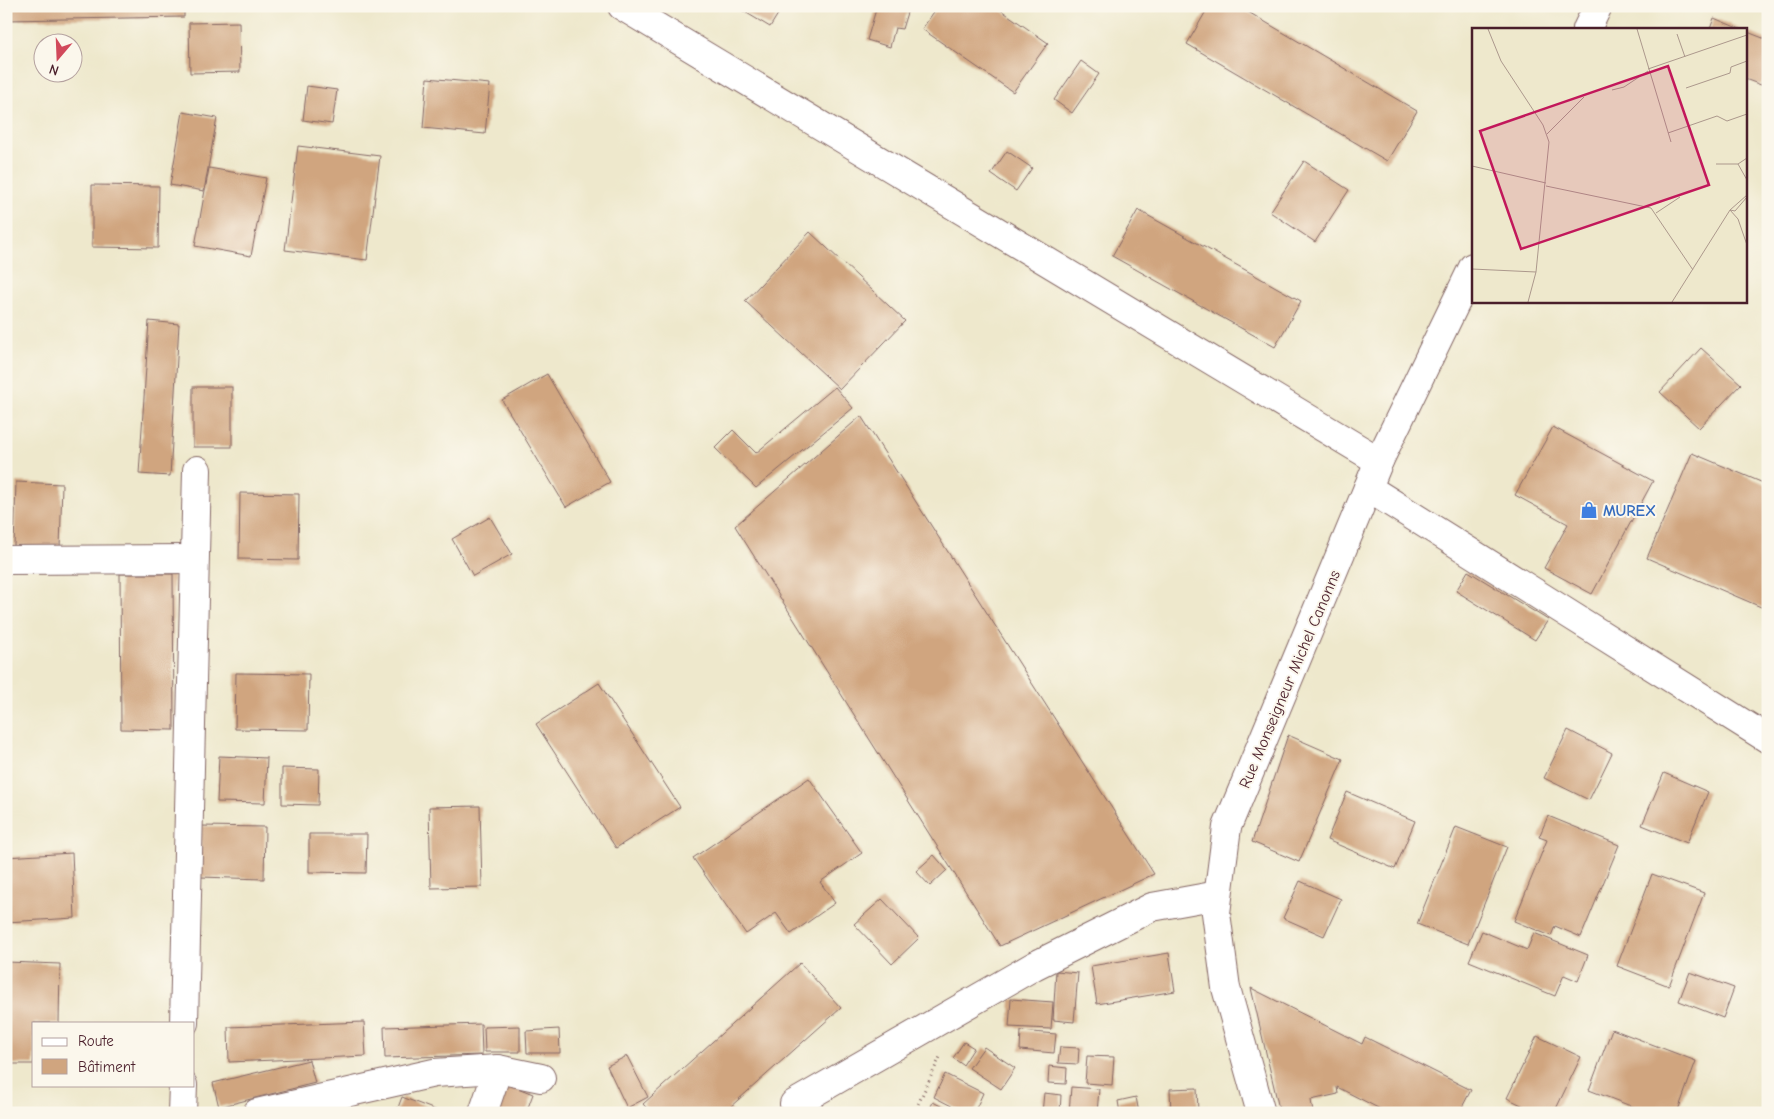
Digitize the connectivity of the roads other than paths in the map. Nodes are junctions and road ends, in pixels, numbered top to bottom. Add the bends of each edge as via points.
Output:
1 (622, 6) edge
2 (1598, 6) edge
3 (1587, 28) edge
4 (1472, 269) edge
5 (1379, 461) junction
6 (197, 470) dead end
7 (1368, 488) junction
8 (6, 560) edge
9 (194, 560) junction
10 (1768, 739) edge
11 (1218, 895) junction
12 (184, 1022) edge
13 (498, 1069) junction
14 (542, 1078) dead end
15 (183, 1086) edge
16 (794, 1104) dead end
17 (182, 1113) edge
18 (257, 1113) edge
19 (482, 1113) edge
20 (1261, 1113) edge

1 - 5 street
2 - 3 street
4 - 5 street, Rue Monseigneur Michel Canonns
5 - 7 street, Rue Monseigneur Michel Canonns
6 - 9 street
7 - 10 street
7 - 11 street, Rue Monseigneur Michel Canonns via 1227,827
8 - 9 street
9 - 12 street
11 - 16 street via 1152,907 1034,966
11 - 20 street, Rue Monseigneur Michel Canonns via 1216,913 1226,988
13 - 14 street
13 - 18 street via 434,1073
13 - 19 street
15 - 17 street

